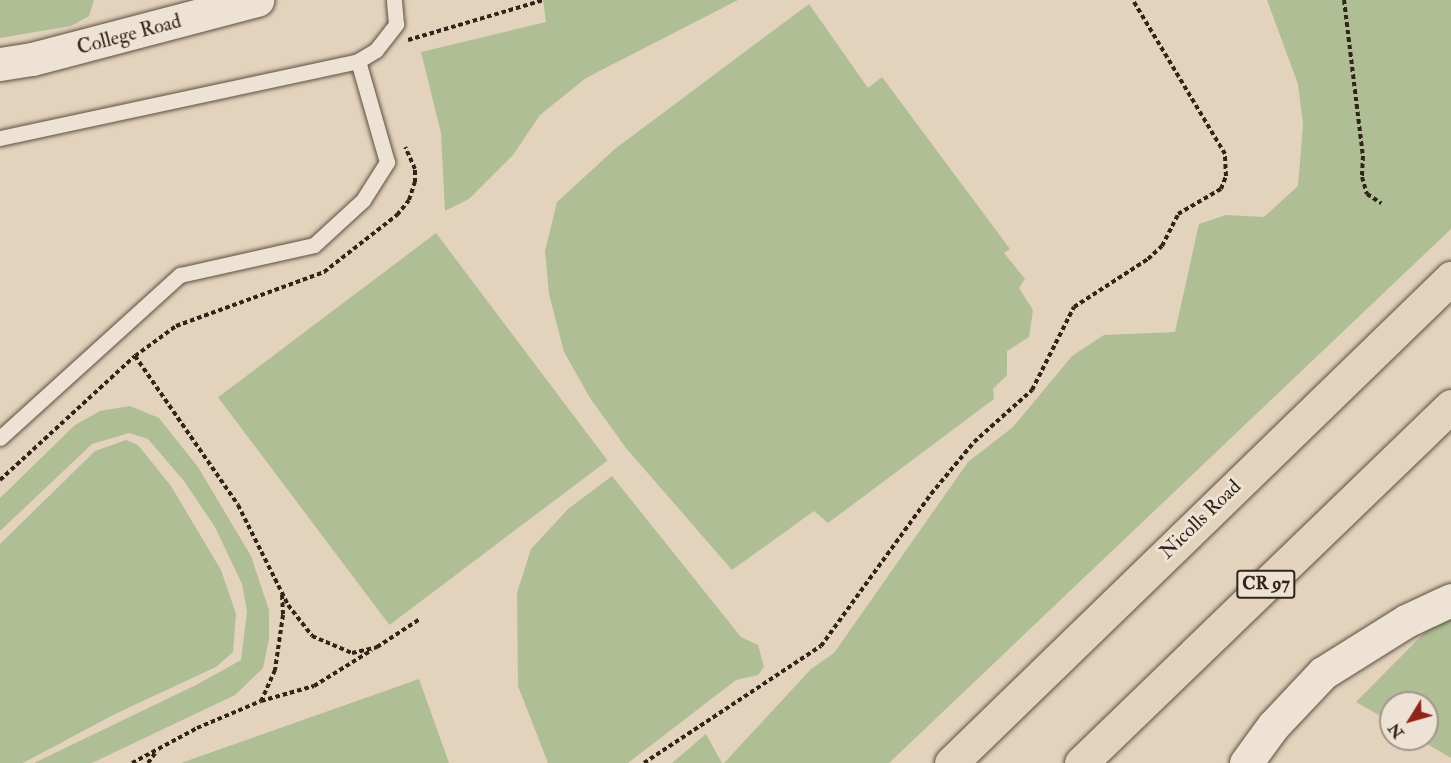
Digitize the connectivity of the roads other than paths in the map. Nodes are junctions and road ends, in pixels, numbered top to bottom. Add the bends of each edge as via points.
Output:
1 (257, 0) edge
2 (394, 0) edge
3 (358, 61) junction
4 (0, 64) edge
5 (0, 138) edge
6 (1451, 278) edge
7 (1451, 406) edge
8 (0, 438) edge
9 (1451, 600) edge
10 (951, 763) edge
11 (1081, 763) edge
12 (1246, 763) edge

1 - 4 street, College Road
2 - 3 lane via 396,24 376,50
3 - 5 lane
3 - 8 lane via 387,162 363,200 314,245 180,275
6 - 10 highway, Nicolls Road
7 - 11 highway, CR 97
9 - 12 street via 1373,640 1323,673 1297,698

